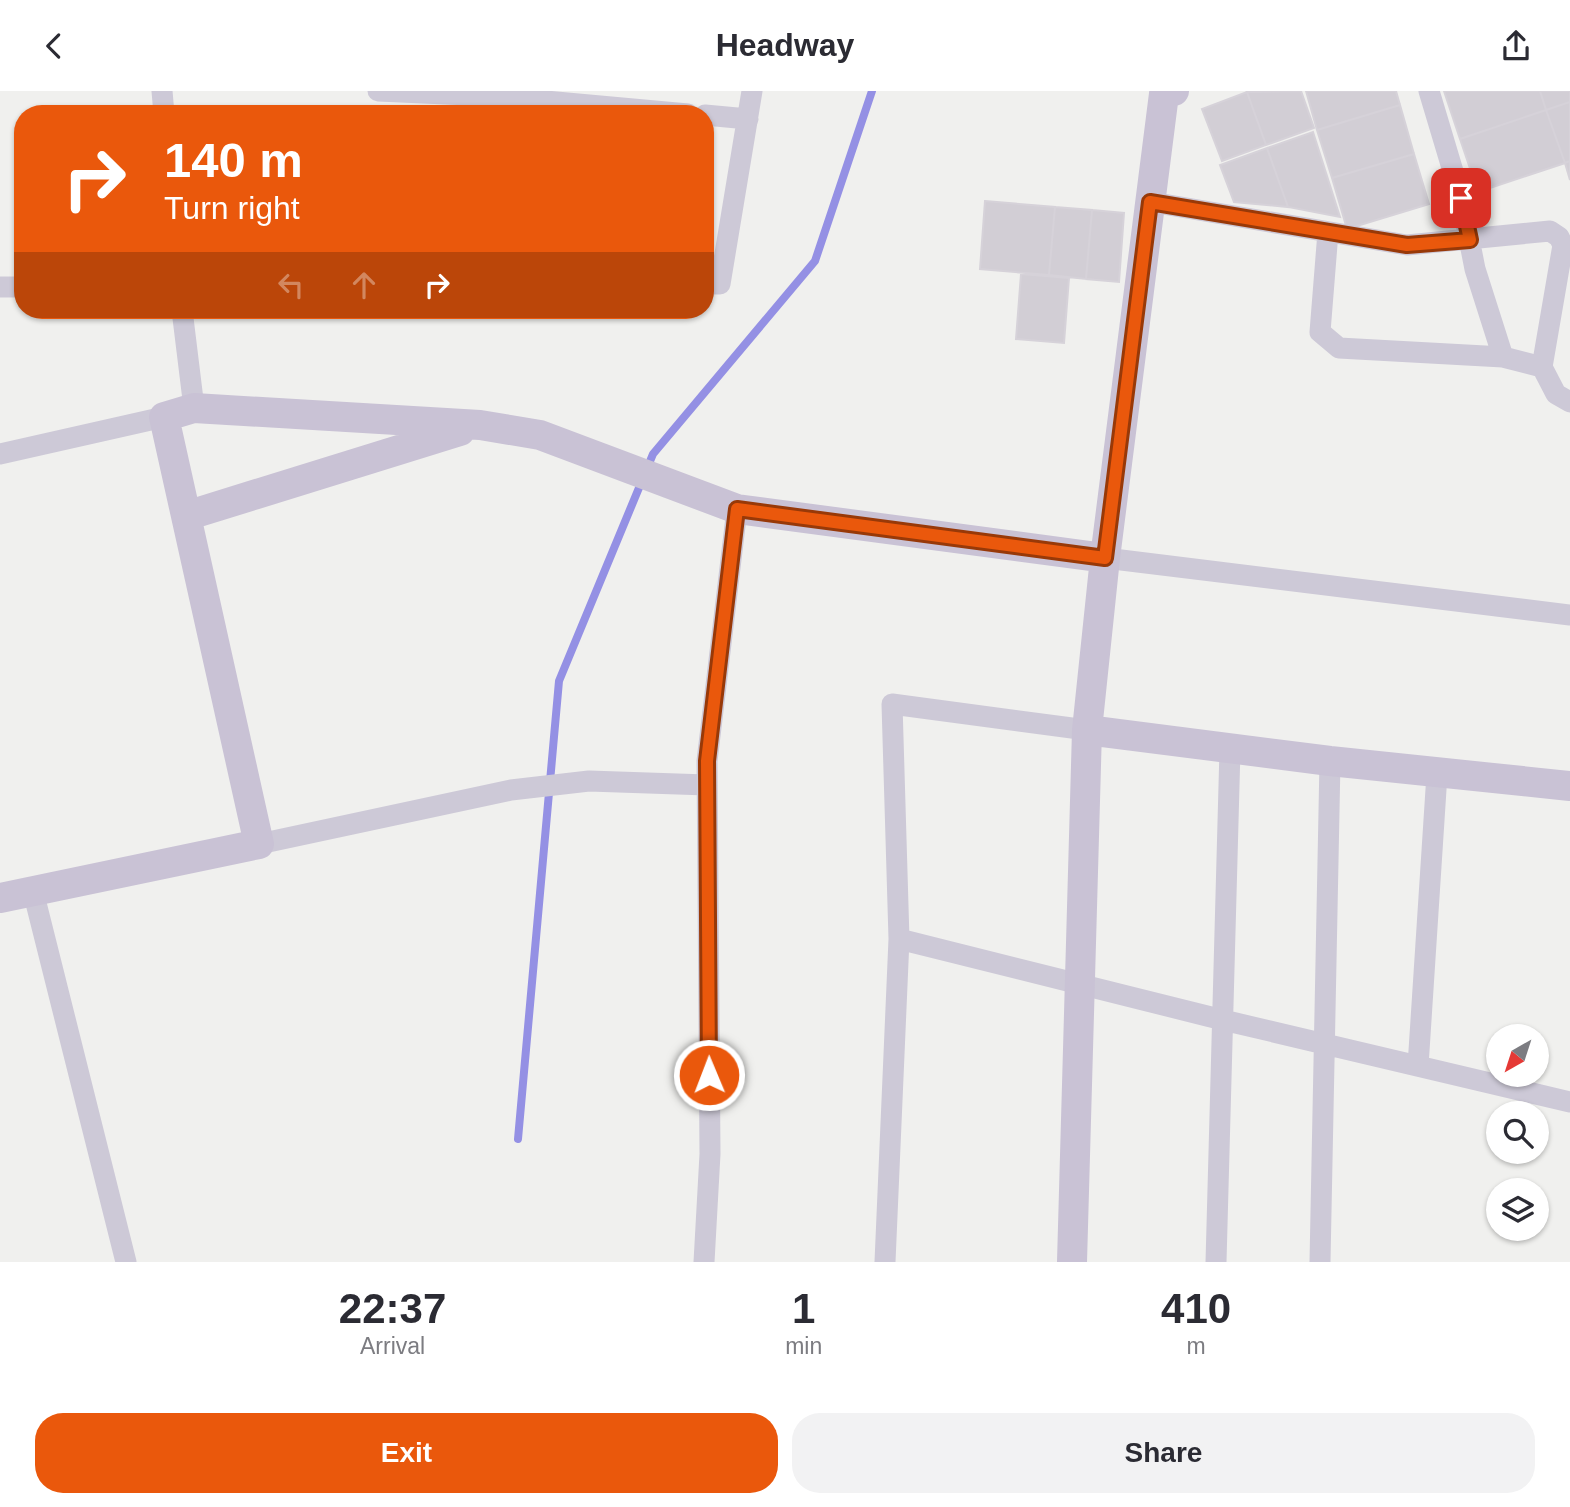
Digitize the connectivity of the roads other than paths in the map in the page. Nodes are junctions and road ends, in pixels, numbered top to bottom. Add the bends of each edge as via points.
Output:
1 (378, 91) edge
2 (752, 91) edge
3 (1429, 91) edge
4 (1167, 92) edge
5 (491, 100) edge
6 (561, 105) edge
7 (714, 116) edge
8 (748, 119) junction
9 (1150, 202) junction
10 (1328, 232) junction
11 (1470, 240) junction
12 (714, 284) edge
13 (183, 319) edge
14 (1503, 357) junction
15 (1542, 367) junction
16 (1570, 402) edge
17 (194, 408) junction
18 (164, 417) junction
19 (480, 425) junction
20 (0, 454) edge
21 (737, 509) junction
22 (186, 516) junction
23 (1105, 558) junction
24 (1570, 615) edge
25 (1087, 730) junction
26 (1230, 749) junction
27 (1330, 761) junction
28 (1437, 774) junction
29 (707, 785) junction
30 (1570, 786) edge
31 (259, 843) junction
32 (33, 891) junction
33 (0, 898) edge
34 (899, 939) junction
35 (1079, 984) junction
36 (1223, 1020) junction
37 (1322, 1044) junction
38 (1418, 1066) junction
39 (1570, 1101) edge
40 (126, 1262) edge
41 (704, 1262) edge
42 (885, 1262) edge
43 (1072, 1262) edge
44 (1216, 1262) edge
45 (1320, 1262) edge

1 - 5 street
2 - 8 street
3 - 11 street
4 - 9 street
5 - 6 street
7 - 8 street
8 - 12 street via 720,284
9 - 10 street
9 - 23 street
10 - 11 street via 1407,245
10 - 14 street via 1320,332 1328,342 1339,348
11 - 14 street
11 - 15 street via 1550,231 1559,237 1563,245
13 - 17 street
14 - 15 street
15 - 16 street via 1556,394
17 - 18 street
17 - 19 street
18 - 20 street
18 - 22 street
19 - 21 street via 540,435
19 - 22 street
21 - 23 street
21 - 29 street
22 - 31 street
23 - 24 street
23 - 25 street
25 - 26 street
25 - 34 street via 892,704
25 - 35 street
26 - 27 street
26 - 36 street
27 - 28 street
27 - 37 street
28 - 30 street
28 - 38 street
29 - 31 street via 589,781 511,790
29 - 41 street via 710,1154
31 - 32 street
32 - 33 street
32 - 40 street
34 - 35 street
34 - 42 street
35 - 36 street
35 - 43 street
36 - 37 street
36 - 44 street
37 - 38 street
37 - 45 street
38 - 39 street

